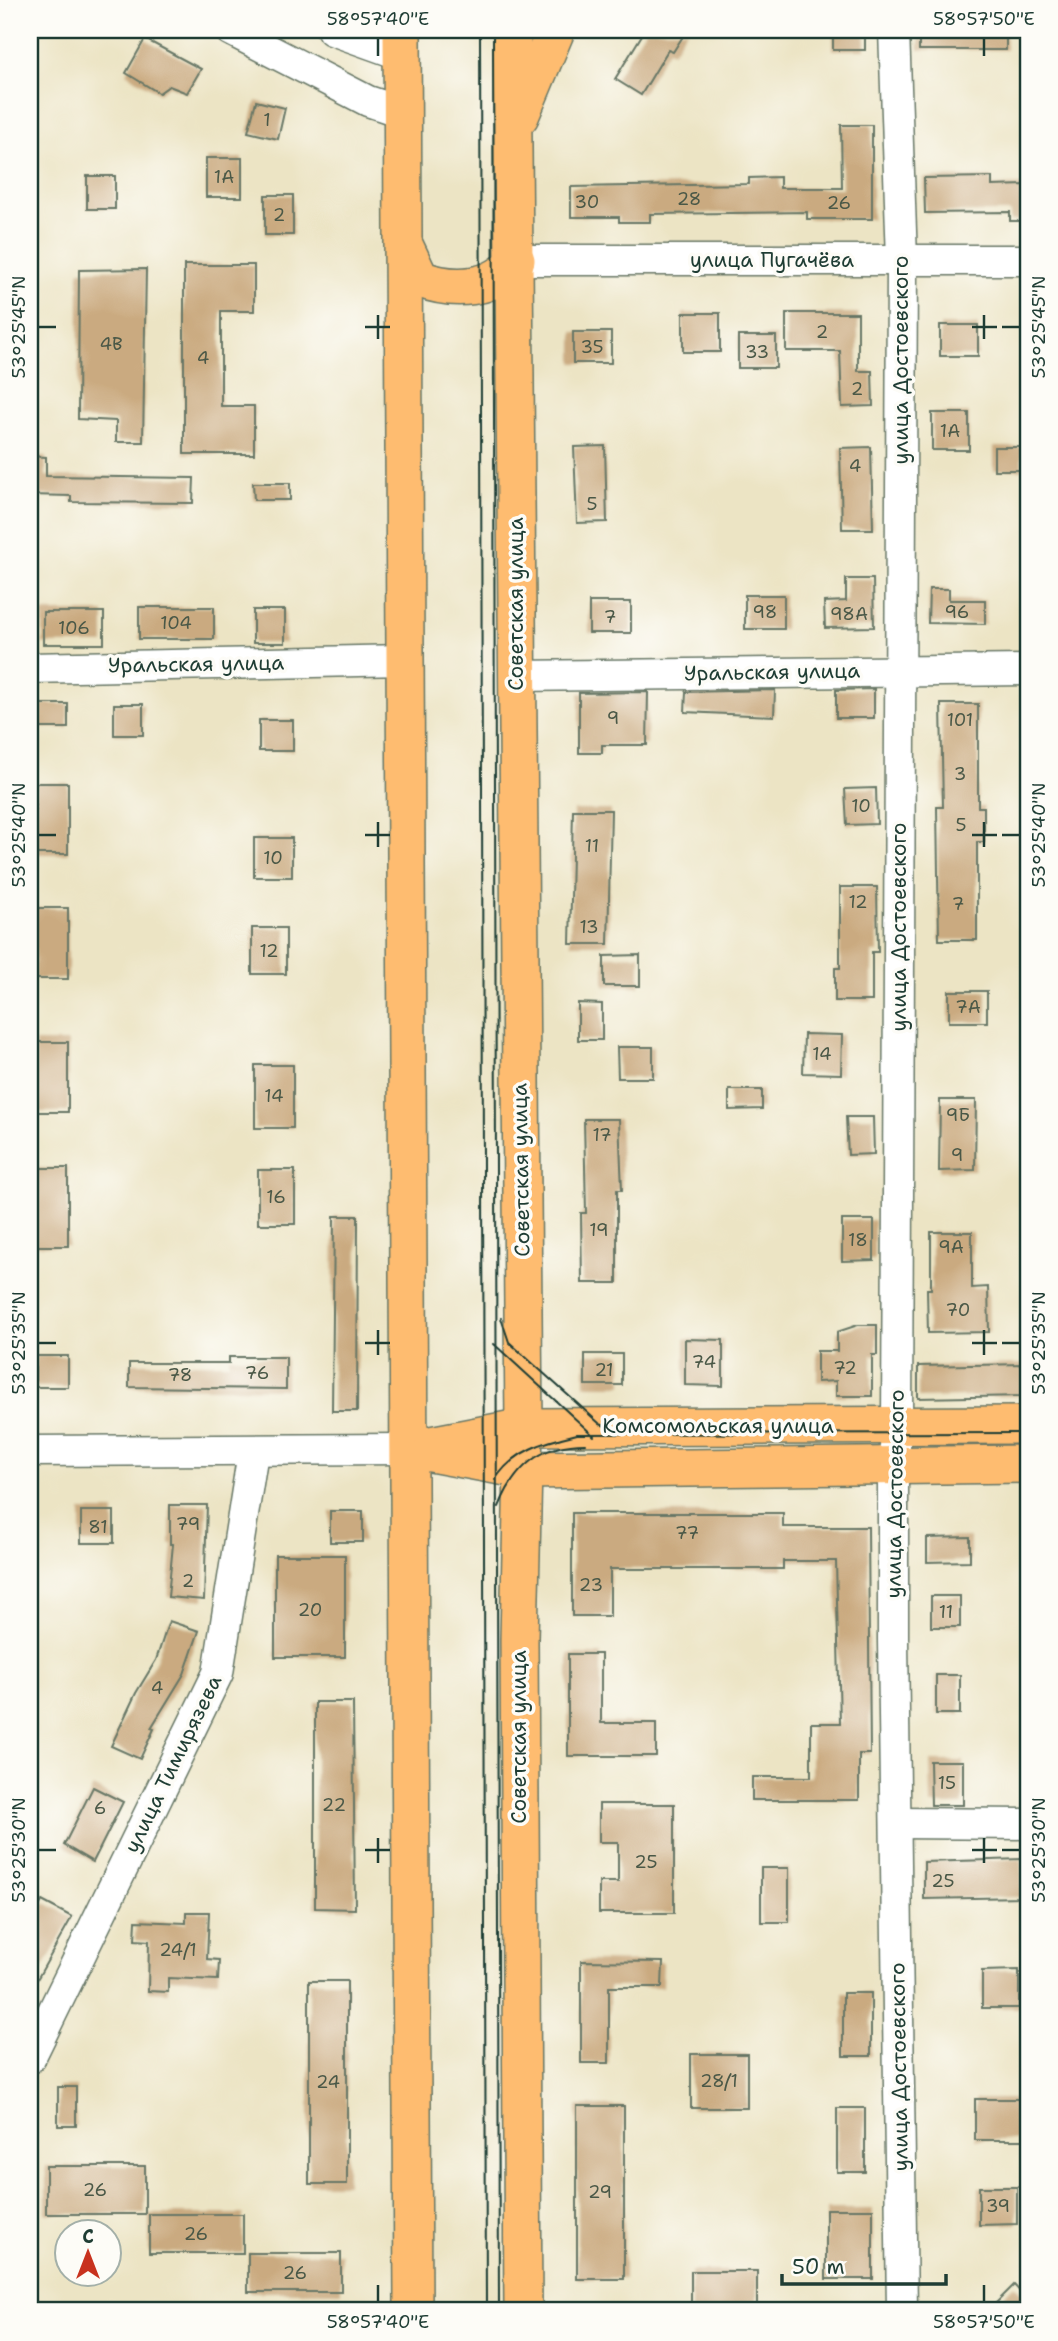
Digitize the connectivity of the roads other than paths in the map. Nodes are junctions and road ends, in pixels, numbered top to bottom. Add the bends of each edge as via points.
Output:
1 (230, 30) edge
2 (332, 30) edge
3 (512, 30) edge
4 (556, 30) edge
5 (894, 30) edge
6 (402, 42) edge
7 (401, 112) junction
8 (512, 140) junction
9 (405, 247) junction
10 (1028, 260) edge
11 (516, 261) junction
12 (902, 261) junction
13 (404, 660) junction
14 (30, 668) edge
15 (1028, 670) edge
16 (900, 671) junction
17 (516, 676) junction
18 (1028, 1425) edge
19 (897, 1426) junction
20 (524, 1427) junction
21 (410, 1449) junction
22 (30, 1451) edge
23 (253, 1451) junction
24 (1028, 1464) edge
25 (893, 1466) junction
26 (523, 1470) junction
27 (897, 1823) junction
28 (1028, 1824) edge
29 (30, 2058) edge
30 (413, 2311) edge
31 (523, 2311) edge
32 (902, 2311) edge

1 - 7 street via 368,102
2 - 6 street
3 - 8 main road, Советская улица
4 - 8 main road
5 - 12 street, улица Достоевского
6 - 7 main road
7 - 9 main road
8 - 11 main road, Советская улица
9 - 11 main road via 420,279 435,285 471,286 492,281
9 - 13 main road
10 - 12 street, улица Пугачёва
11 - 12 street, улица Пугачёва
11 - 17 main road, Советская улица
12 - 16 street, улица Достоевского
13 - 14 street, Уральская улица
13 - 21 main road
15 - 16 street, Уральская улица
16 - 17 street, Уральская улица
16 - 19 street, улица Достоевского
17 - 20 main road, Советская улица
18 - 19 main road, Комсомольская улица
19 - 20 main road, Комсомольская улица
19 - 25 street, улица Достоевского
20 - 21 main road, Комсомольская улица
20 - 26 main road, Советская улица
21 - 23 street, Комсомольская улица
21 - 26 main road, Комсомольская улица
21 - 30 main road
22 - 23 street, Комсомольская улица
23 - 29 street, улица Тимирязева via 218,1674
24 - 25 main road, Комсомольская улица
25 - 26 main road, Комсомольская улица
25 - 27 street, улица Достоевского
26 - 31 main road, Советская улица via 519,1639
27 - 28 street
27 - 32 street, улица Достоевского

